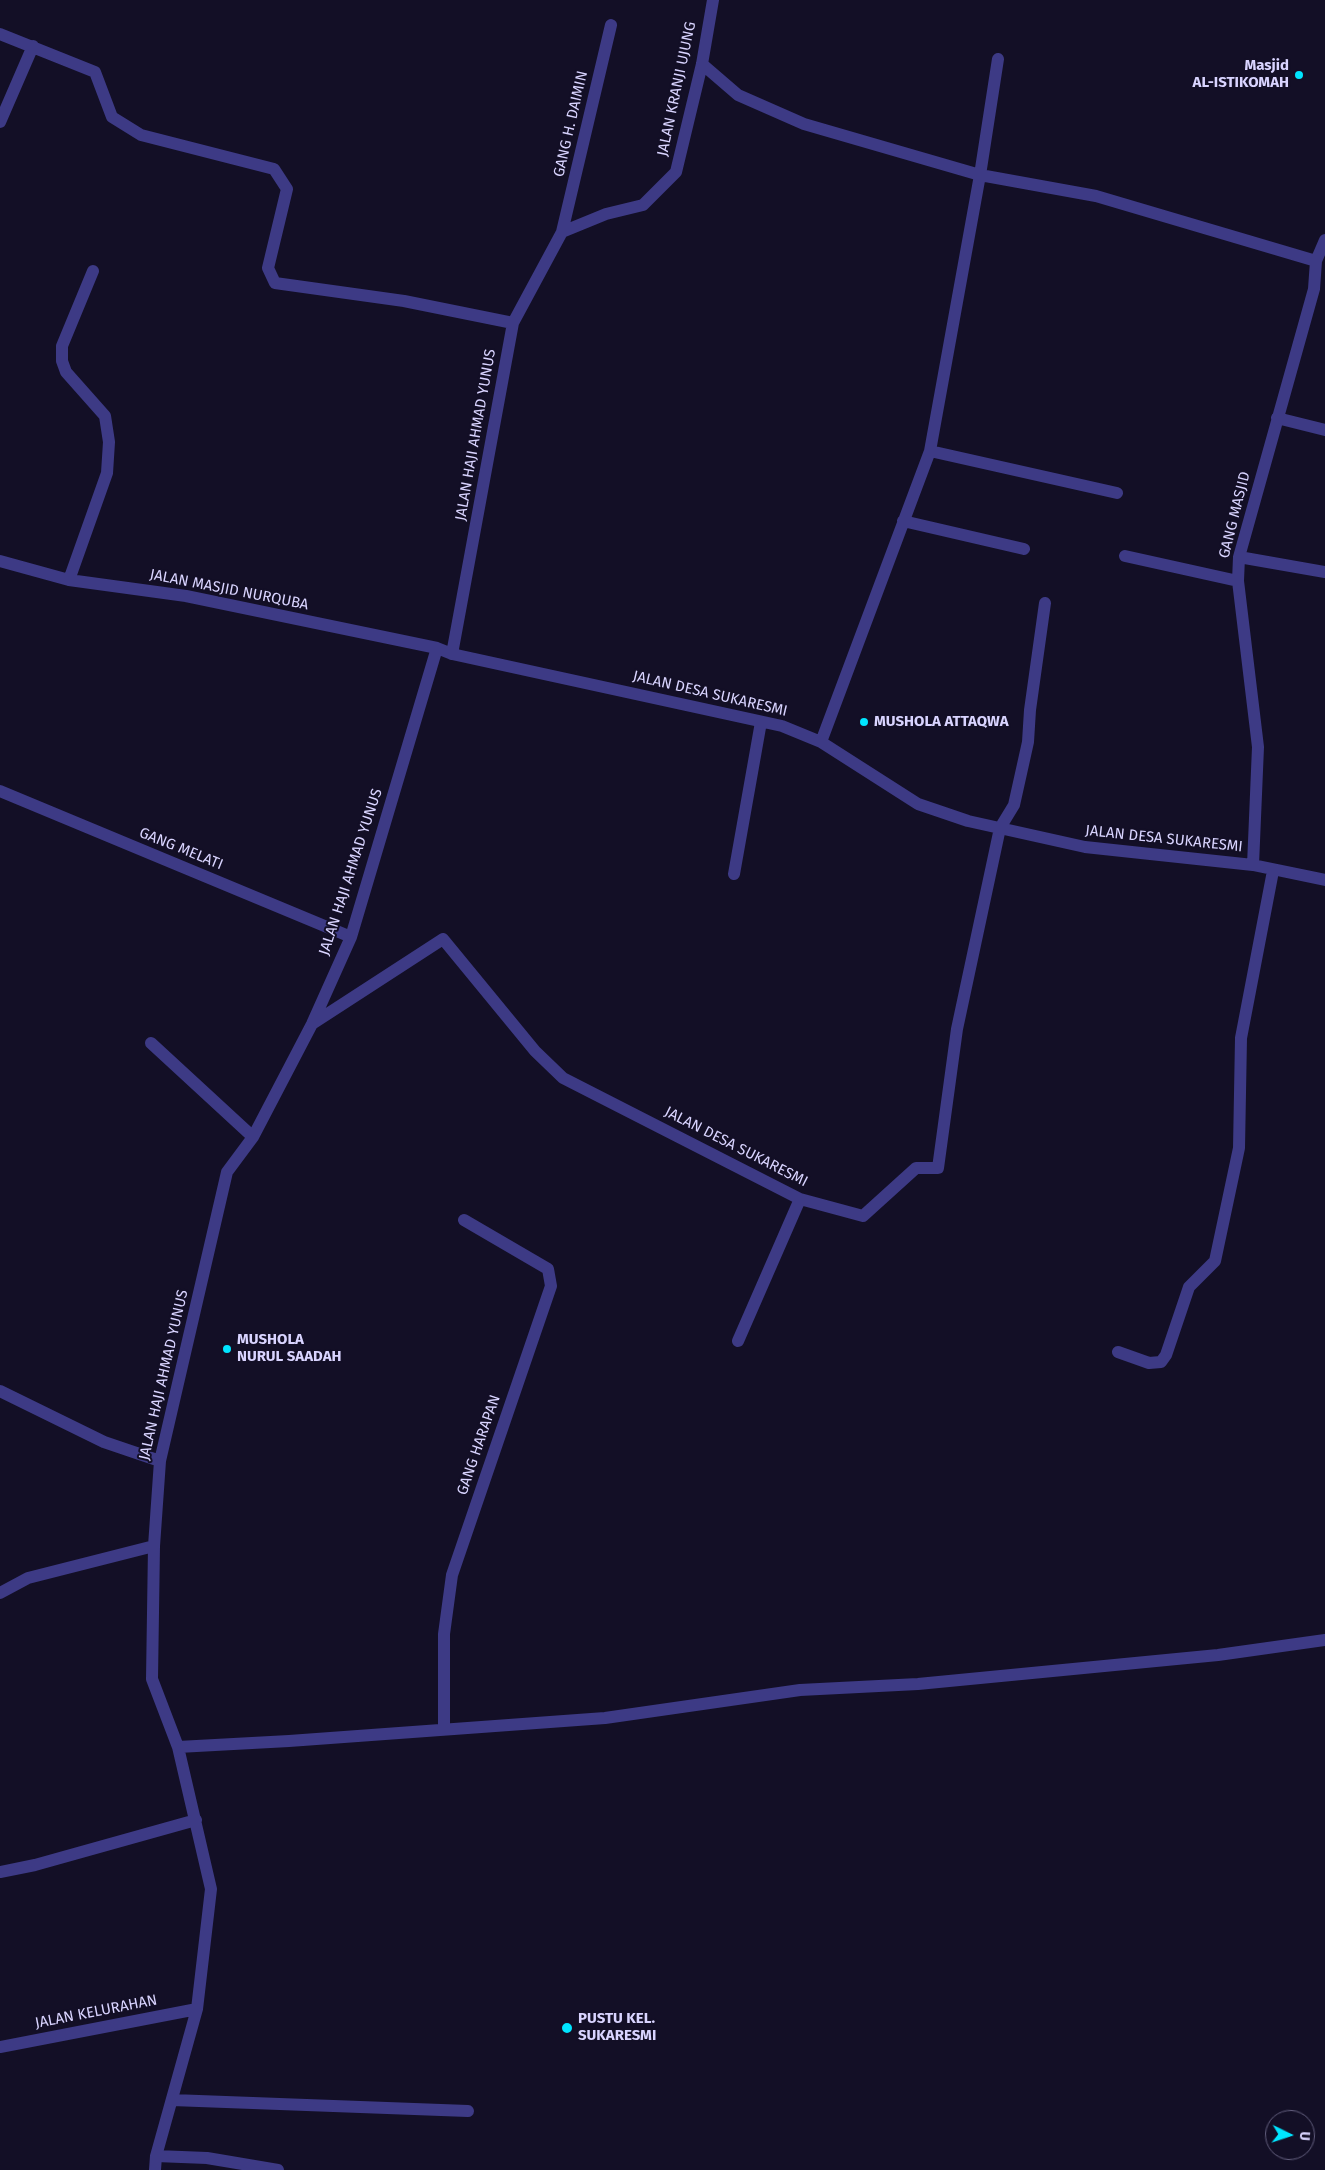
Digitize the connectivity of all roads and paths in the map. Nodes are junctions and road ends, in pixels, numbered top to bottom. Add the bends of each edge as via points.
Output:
1 (712, 0) edge
2 (611, 24) dead end
3 (0, 34) edge
4 (33, 46) junction
5 (998, 59) dead end
6 (702, 64) junction
7 (0, 122) edge
8 (980, 175) junction
9 (562, 232) junction
10 (1325, 240) edge
11 (1316, 261) junction
12 (93, 271) dead end
13 (1319, 290) edge
14 (513, 323) junction
15 (1277, 418) junction
16 (1325, 430) edge
17 (930, 451) junction
18 (1117, 493) dead end
19 (903, 521) junction
20 (1024, 549) dead end
21 (1125, 556) dead end
22 (1239, 557) junction
23 (0, 561) edge
24 (1325, 572) edge
25 (69, 580) junction
26 (1238, 581) junction
27 (1045, 604) dead end
28 (437, 648) junction
29 (452, 654) junction
30 (761, 722) junction
31 (822, 742) junction
32 (0, 790) edge
33 (1000, 828) junction
34 (1253, 865) junction
35 (1273, 871) junction
36 (734, 874) dead end
37 (1325, 880) edge
38 (350, 937) junction
39 (312, 1024) junction
40 (152, 1043) dead end
41 (253, 1137) junction
42 (800, 1199) junction
43 (464, 1220) dead end
44 (738, 1341) dead end
45 (1118, 1352) dead end
46 (0, 1391) edge
47 (160, 1460) junction
48 (154, 1546) junction
49 (0, 1593) edge
50 (1325, 1640) edge
51 (444, 1729) junction
52 (178, 1746) junction
53 (196, 1820) junction
54 (0, 1872) edge
55 (197, 2009) junction
56 (0, 2047) edge
57 (172, 2100) junction
58 (468, 2111) dead end
59 (156, 2156) junction
60 (154, 2170) edge
61 (278, 2170) edge

1 - 6 street, JALAN KRANJI UJUNG
2 - 9 street, GANG H. DAIMIN
3 - 4 street
4 - 7 street
4 - 14 street via 96,72 112,117 141,135 274,169 287,189 268,268 275,283 404,301
5 - 8 street
6 - 8 street via 738,95 804,124
6 - 9 street, JALAN KRANJI UJUNG via 676,172 643,205 606,214
8 - 11 street via 1096,196
8 - 17 street
9 - 14 street, JALAN HAJI AHMAD YUNUS
10 - 11 street, GANG MASJID
11 - 13 street, GANG MASJID
12 - 25 street via 62,346 62,361 66,372 105,416 109,442 107,473
13 - 15 street, GANG MASJID
14 - 29 street, JALAN HAJI AHMAD YUNUS
15 - 16 street
15 - 22 street, GANG MASJID
17 - 18 street
17 - 19 street
19 - 20 street
19 - 31 street
21 - 26 street
22 - 24 street
22 - 26 street, GANG MASJID
23 - 25 street, JALAN MASJID NURQUBA
25 - 28 street, JALAN MASJID NURQUBA via 186,596
26 - 34 street, GANG MASJID via 1258,746
27 - 33 street via 1028,742 1014,805
28 - 29 street, JALAN MASJID NURQUBA
28 - 38 street, JALAN HAJI AHMAD YUNUS
29 - 30 street, JALAN DESA SUKARESMI
30 - 31 street, JALAN DESA SUKARESMI via 782,726
30 - 36 street
31 - 33 street, JALAN DESA SUKARESMI via 918,804
32 - 38 street, GANG MELATI
33 - 34 street, JALAN DESA SUKARESMI via 1085,847
33 - 42 street, JALAN DESA SUKARESMI via 957,1029 938,1168 916,1168 864,1216
34 - 35 street, JALAN DESA SUKARESMI
35 - 37 street, JALAN DESA SUKARESMI
35 - 45 street via 1241,1038 1239,1148 1215,1261 1190,1287 1161,1362 1149,1363
38 - 39 street, JALAN HAJI AHMAD YUNUS
39 - 41 street, JALAN HAJI AHMAD YUNUS
39 - 42 street, JALAN DESA SUKARESMI via 443,939 562,1078
40 - 41 street
41 - 47 street, JALAN HAJI AHMAD YUNUS via 228,1172
42 - 44 street
43 - 51 street, GANG HARAPAN via 548,1270 551,1286 452,1575 444,1634
46 - 47 street via 104,1442
47 - 48 street, JALAN HAJI AHMAD YUNUS
48 - 49 street via 28,1578
48 - 52 street, JALAN HAJI AHMAD YUNUS via 152,1679
50 - 51 street via 1218,1655 938,1682 800,1690 605,1718
51 - 52 street
52 - 53 street, JALAN HAJI AHMAD YUNUS
53 - 54 street
53 - 55 street, JALAN HAJI AHMAD YUNUS via 211,1889
55 - 56 street, JALAN KELURAHAN
55 - 57 street, JALAN HAJI AHMAD YUNUS
57 - 58 street
57 - 59 street, JALAN HAJI AHMAD YUNUS
59 - 60 street, JALAN HAJI AHMAD YUNUS
59 - 61 street via 207,2158

